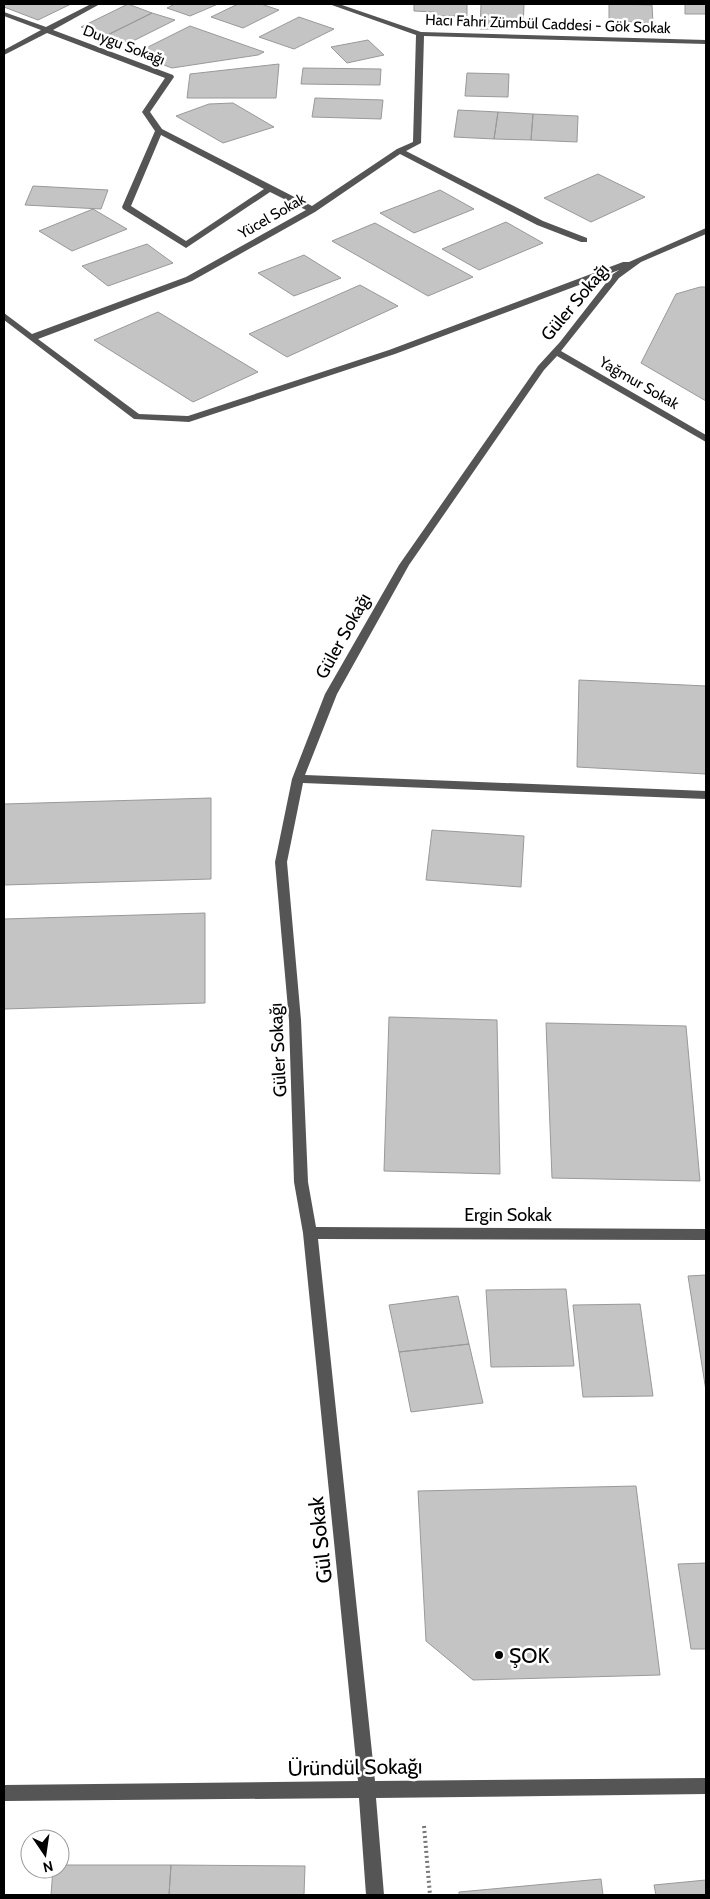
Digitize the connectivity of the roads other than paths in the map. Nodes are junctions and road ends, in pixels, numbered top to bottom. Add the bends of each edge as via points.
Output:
1 (96, 4) edge
2 (333, 4) edge
3 (4, 14) edge
4 (46, 30) junction
5 (420, 34) junction
6 (706, 42) edge
7 (4, 53) edge
8 (159, 131) junction
9 (400, 151) junction
10 (270, 189) junction
11 (312, 210) junction
12 (706, 231) edge
13 (584, 240) dead end
14 (638, 260) junction
15 (4, 316) edge
16 (31, 338) junction
17 (556, 352) junction
18 (706, 439) edge
19 (298, 779) junction
20 (706, 795) edge
21 (300, 1182) joint
22 (310, 1232) junction
23 (706, 1234) edge
24 (706, 1786) edge
25 (367, 1790) junction
26 (4, 1793) edge
27 (375, 1895) edge

1 - 4 street
2 - 5 street, Hacı Fahri Zümbül Caddesi - Gök Sokak
3 - 4 street, Duygu Sokağı
4 - 7 street
4 - 8 street, Duygu Sokağı via 170,77 146,112
5 - 6 street, Hacı Fahri Zümbül Caddesi - Gök Sokak
5 - 9 street, Yücel Sokak via 418,143
8 - 10 street
8 - 10 street, Yücel Sokak via 126,207 186,245
9 - 11 street, Yücel Sokak
9 - 13 street via 540,223
10 - 11 street
11 - 16 street, Yücel Sokak via 189,279
12 - 14 street, Güler Sokağı
14 - 16 street via 392,352 189,419 137,417
14 - 17 street, Güler Sokağı via 616,276
15 - 16 street
17 - 18 street, Yağmur Sokak
17 - 19 street, Güler Sokağı via 541,368 404,565 331,694
19 - 20 street
19 - 21 street, Güler Sokağı via 281,862 295,1020
21 - 22 street, Gül Sokak
22 - 23 street, Ergin Sokak
22 - 25 street, Gül Sokak
24 - 25 street, Üründül Sokağı
25 - 26 street, Üründül Sokağı
25 - 27 street, Gül Sokak

